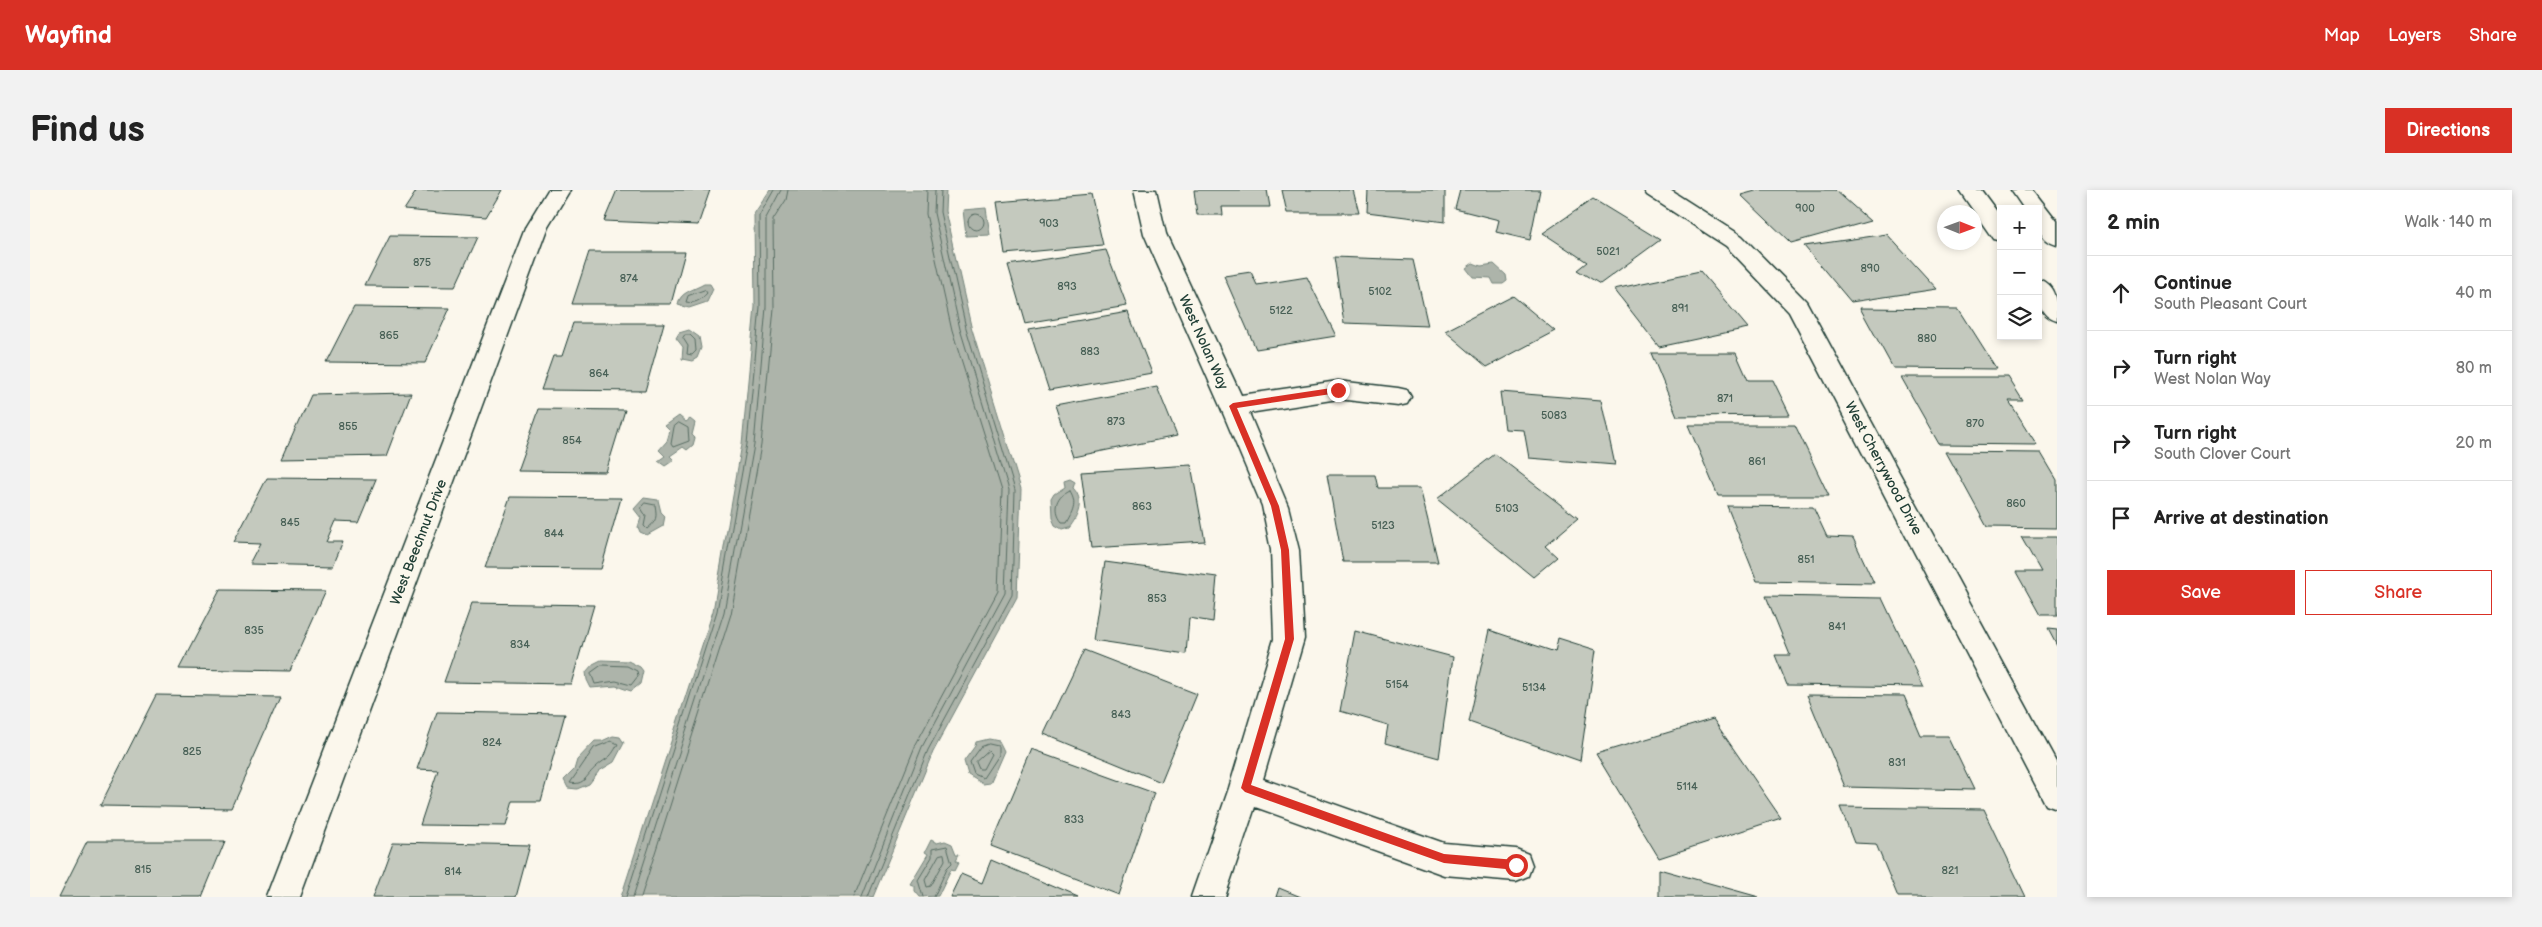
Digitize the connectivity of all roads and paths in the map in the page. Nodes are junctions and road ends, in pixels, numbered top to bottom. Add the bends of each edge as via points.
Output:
1 (559, 190) edge
2 (1145, 190) edge
3 (1655, 190) edge
4 (1970, 190) edge
5 (2022, 190) edge
6 (2033, 205) edge
7 (2042, 217) edge
8 (1997, 228) edge
9 (2057, 237) edge
10 (2042, 292) edge
11 (2057, 313) edge
12 (1398, 397) dead end
13 (1233, 406) junction
14 (1245, 788) junction
15 (2057, 794) edge
16 (1516, 865) dead end
17 (284, 897) edge
18 (1208, 897) edge

1 - 17 street, West Beechnut Drive via 537,226
2 - 13 street, West Nolan Way via 1155,234
3 - 15 street, West Cherrywood Drive via 1734,241 1798,307
4 - 8 street
5 - 6 street
7 - 9 street
10 - 11 street
12 - 13 street via 1338,390
13 - 14 street, West Nolan Way via 1275,506 1285,550 1289,639
14 - 16 street via 1444,859
14 - 18 street, West Nolan Way

